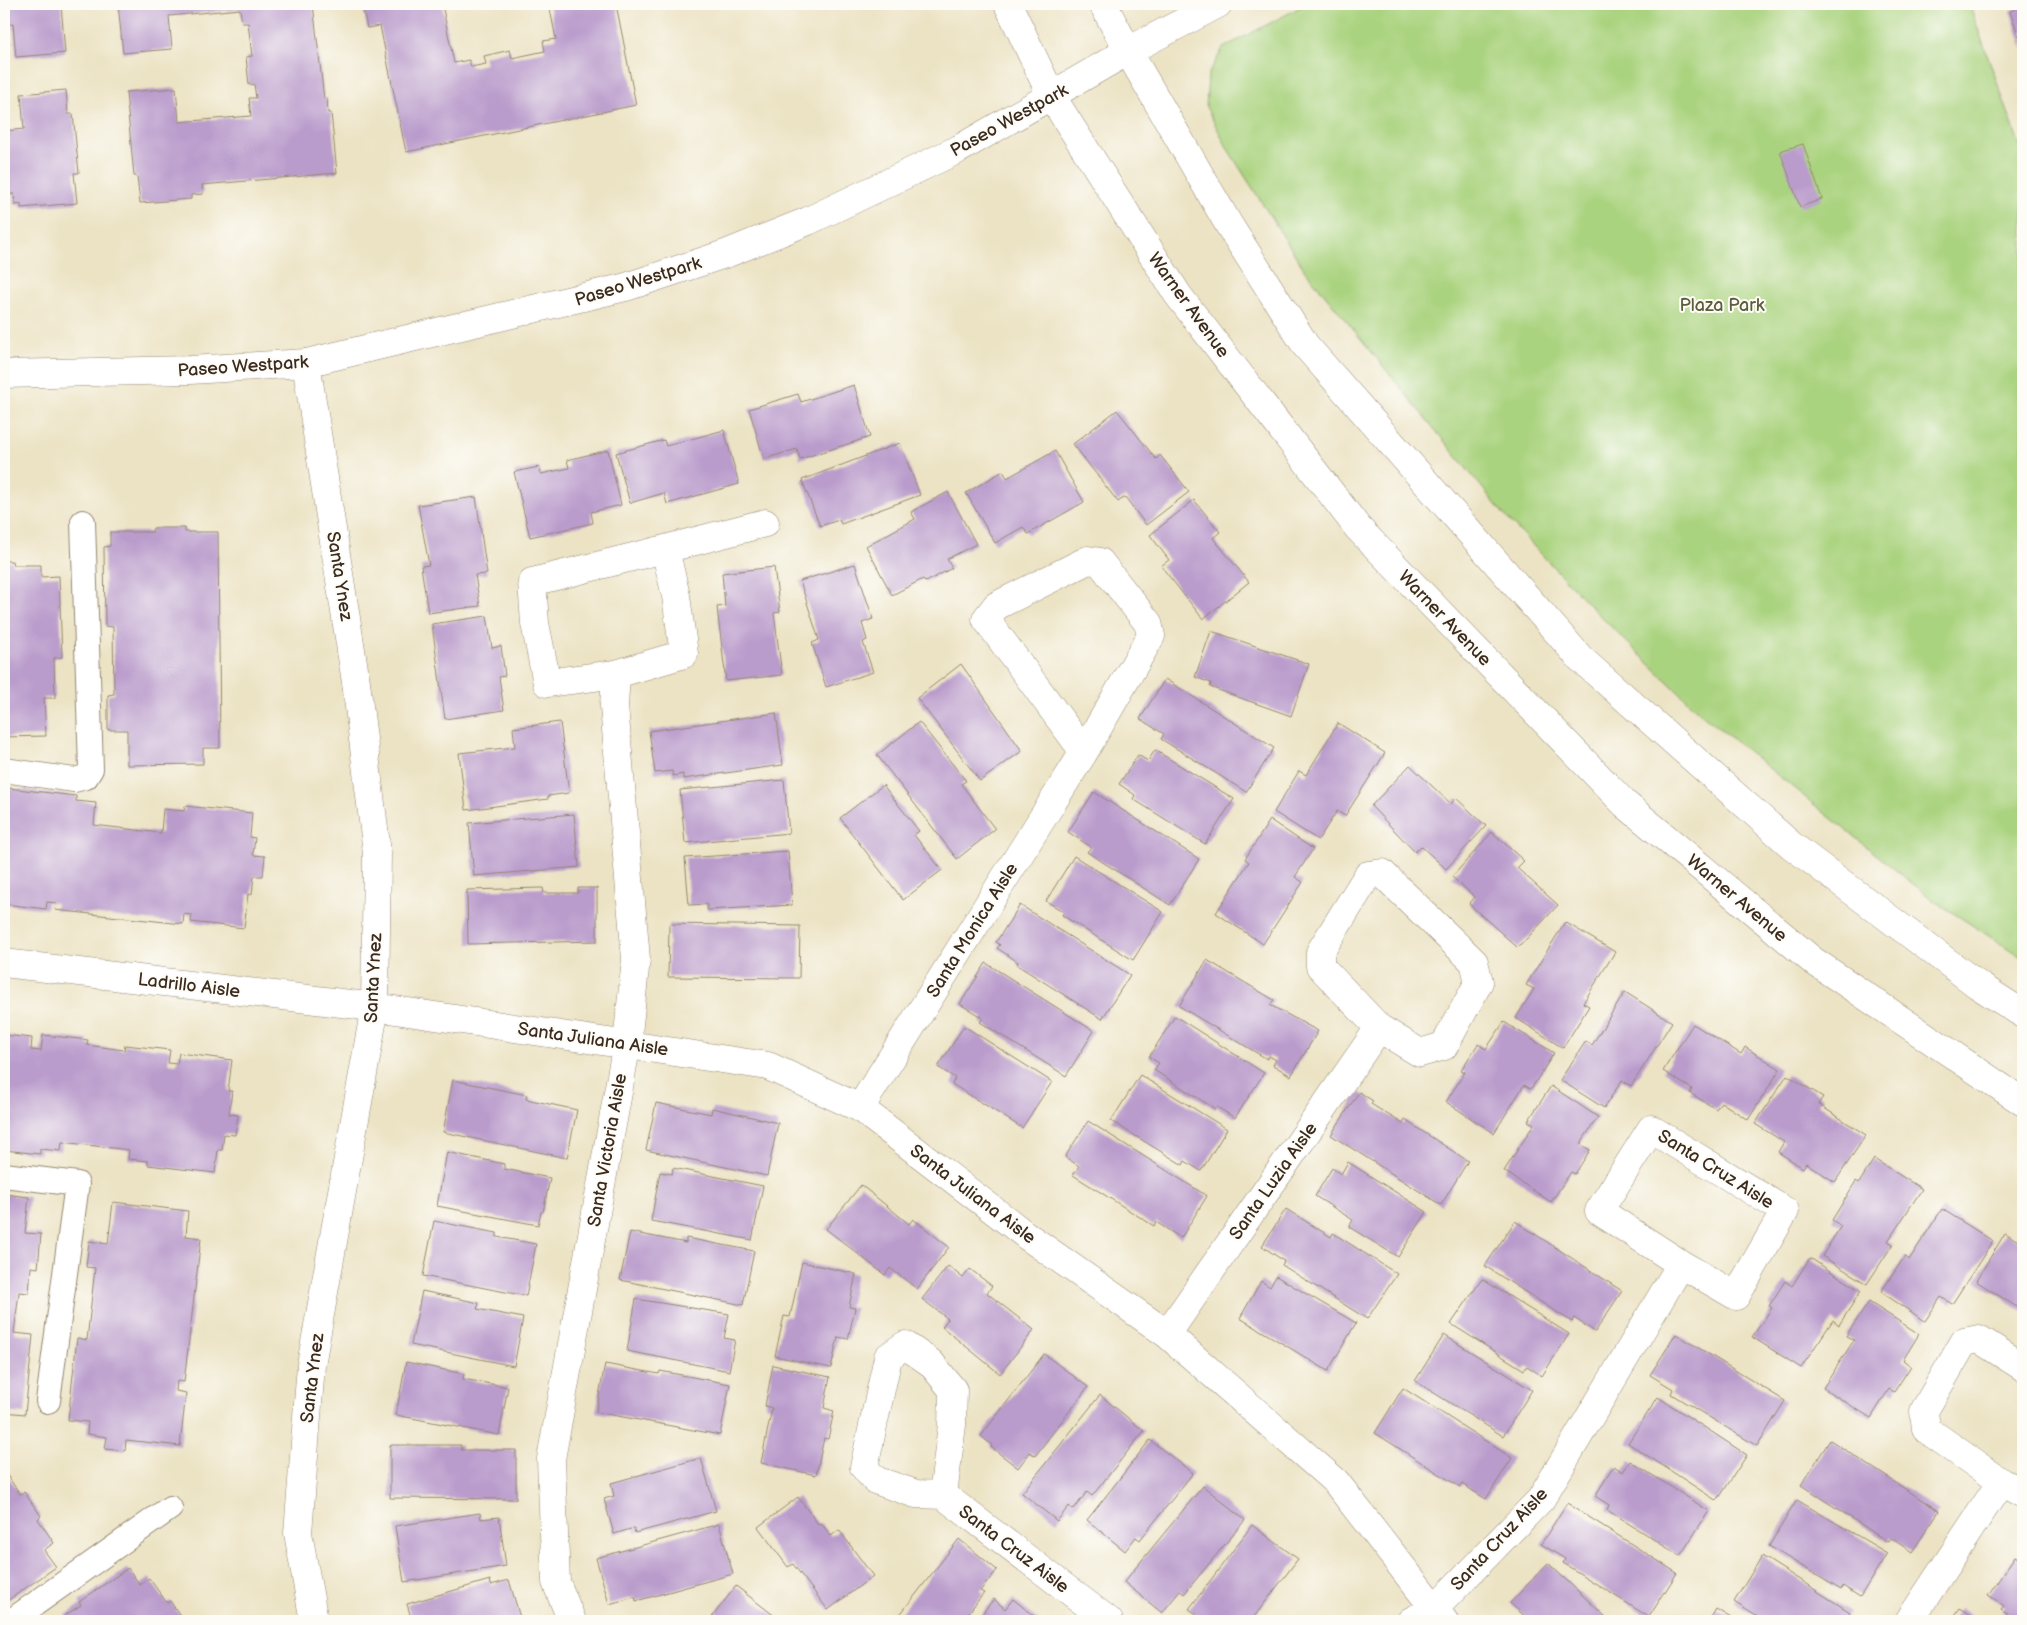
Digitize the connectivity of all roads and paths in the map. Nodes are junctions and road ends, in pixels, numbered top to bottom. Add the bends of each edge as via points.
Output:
1 (1008, 4) edge
2 (1103, 4) edge
3 (1218, 4) edge
4 (1128, 51) junction
5 (1052, 97) junction
6 (306, 363) junction
7 (4, 374) edge
8 (83, 522) dead end
9 (765, 523) dead end
10 (665, 549) junction
11 (616, 674) junction
12 (1084, 752) junction
13 (4, 770) edge
14 (4, 963) edge
15 (375, 1007) junction
16 (2023, 1014) edge
17 (1379, 1028) junction
18 (627, 1043) junction
19 (2023, 1102) edge
20 (860, 1108) junction
21 (4, 1175) edge
22 (1681, 1264) junction
23 (1167, 1334) junction
24 (2023, 1367) edge
25 (48, 1401) dead end
26 (2012, 1488) edge
27 (943, 1495) junction
28 (170, 1508) dead end
29 (1429, 1617) edge
30 (11, 1621) edge
31 (314, 1621) edge
32 (572, 1621) edge
33 (1108, 1621) edge
34 (1909, 1621) edge

1 - 5 street, Warner Avenue
2 - 4 street
3 - 4 street, Paseo Westpark
4 - 5 street, Paseo Westpark
4 - 16 street via 1228,225 1306,346 1581,659 1791,844 1978,985
5 - 6 street, Paseo Westpark via 959,149 808,221 728,254 626,287
5 - 19 street, Warner Avenue via 1178,295 1358,528 1625,804 1812,960
6 - 7 street, Paseo Westpark via 190,370
6 - 15 street, Santa Ynez via 356,682 377,853
8 - 13 lane via 91,769 86,777 74,780
9 - 10 street
10 - 11 street via 684,654
10 - 11 street via 532,582 535,623 547,683
11 - 18 street, Santa Victoria Aisle via 614,706 636,959
12 - 12 street, Santa Monica Aisle via 1151,636 1148,622 1100,562 1088,560 996,606 986,620
12 - 20 street, Santa Monica Aisle
14 - 15 street, Ladrillo Aisle
15 - 18 street, Santa Juliana Aisle
15 - 31 street, Santa Ynez via 311,1365 298,1533
17 - 17 street via 1420,1053 1444,1046 1478,982 1474,962 1382,873 1368,875 1320,952 1320,966
17 - 23 street, Santa Luzia Aisle
18 - 20 street, Santa Juliana Aisle via 768,1066
18 - 32 street, Santa Victoria Aisle via 551,1459 556,1582
20 - 23 street, Santa Juliana Aisle via 1027,1236
21 - 25 lane via 77,1184
22 - 22 street, Santa Cruz Aisle via 1736,1296 1785,1211 1652,1129 1599,1211
22 - 29 street, Santa Cruz Aisle via 1541,1498
23 - 29 street, Santa Juliana Aisle via 1336,1482
24 - 26 street via 1979,1339 1964,1342 1924,1411 1926,1429
26 - 34 street
27 - 27 street, Santa Cruz Aisle via 953,1390 931,1363 905,1345 888,1357 864,1467 875,1480 916,1494
27 - 33 street, Santa Cruz Aisle
28 - 30 lane

